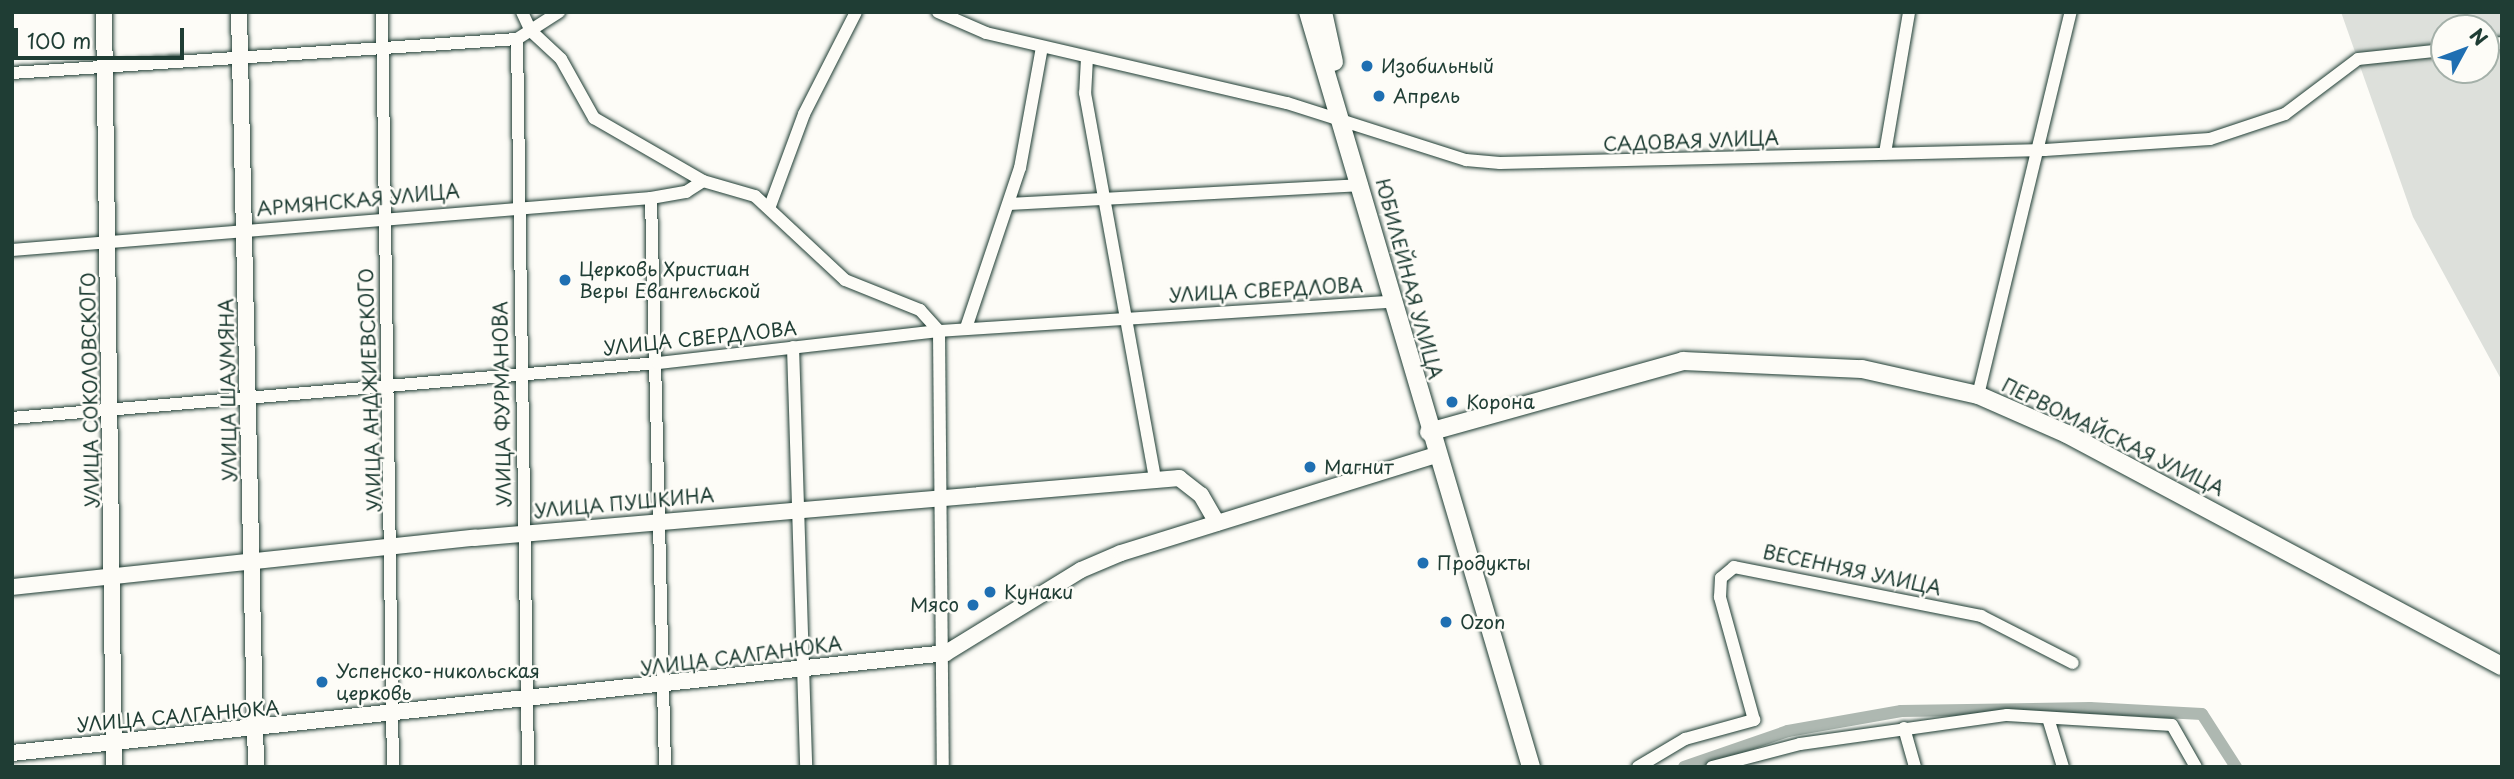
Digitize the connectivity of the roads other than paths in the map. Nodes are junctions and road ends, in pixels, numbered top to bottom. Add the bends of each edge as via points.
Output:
1 (104, 12) edge
2 (239, 12) edge
3 (382, 12) edge
4 (522, 12) edge
5 (559, 12) edge
6 (856, 12) edge
7 (938, 12) edge
8 (1308, 12) edge
9 (1323, 12) edge
10 (1909, 12) edge
11 (2071, 12) edge
12 (531, 31) junction
13 (517, 40) junction
14 (381, 44) junction
15 (1042, 47) junction
16 (2430, 51) edge
17 (240, 55) junction
18 (1087, 58) junction
19 (106, 66) junction
20 (12, 73) edge
21 (1345, 124) junction
22 (2036, 150) junction
23 (1885, 153) junction
24 (703, 181) junction
25 (1361, 185) junction
26 (651, 198) junction
27 (1103, 202) junction
28 (1010, 204) junction
29 (770, 205) junction
30 (516, 206) junction
31 (384, 216) junction
32 (246, 228) junction
33 (109, 242) junction
34 (12, 250) edge
35 (1392, 302) junction
36 (1125, 317) junction
37 (966, 328) junction
38 (939, 331) junction
39 (793, 347) junction
40 (658, 363) junction
41 (522, 374) junction
42 (387, 384) junction
43 (1978, 395) junction
44 (249, 400) junction
45 (112, 411) junction
46 (12, 418) edge
47 (1429, 432) junction
48 (1436, 455) junction
49 (1155, 480) junction
50 (943, 494) junction
51 (800, 508) junction
52 (662, 522) junction
53 (1217, 523) junction
54 (524, 533) junction
55 (394, 550) junction
56 (253, 562) junction
57 (114, 577) junction
58 (12, 587) edge
59 (946, 653) junction
60 (2073, 663) dead end
61 (2502, 666) edge
62 (805, 670) junction
63 (666, 686) junction
64 (527, 701) junction
65 (392, 714) junction
66 (2048, 718) junction
67 (1904, 728) junction
68 (256, 731) junction
69 (114, 744) junction
70 (12, 753) edge
71 (1760, 763) edge
72 (114, 767) edge
73 (256, 767) edge
74 (393, 767) edge
75 (528, 767) edge
76 (665, 767) edge
77 (806, 767) edge
78 (943, 767) edge
79 (1531, 767) edge
80 (1638, 767) edge
81 (1712, 767) edge
82 (1915, 767) edge
83 (2063, 767) edge
84 (2196, 767) edge

1 - 19 street, УЛИЦА СОКОЛОВСКОГО
2 - 17 street, УЛИЦА ШАУМЯНА
3 - 14 street, УЛИЦА АНДЖИЕВСКОГО
4 - 12 street
5 - 12 street
6 - 29 street via 804,114
7 - 15 street, САДОВАЯ УЛИЦА
8 - 21 main road, ЮБИЛЕЙНАЯ УЛИЦА
9 - 21 main road, ЮБИЛЕЙНАЯ УЛИЦА
10 - 23 street
11 - 22 street
12 - 13 street
12 - 24 street via 561,59 594,118
13 - 14 street
13 - 30 street, УЛИЦА ФУРМАНОВА
14 - 17 street
14 - 31 street, УЛИЦА АНДЖИЕВСКОГО
15 - 18 street, САДОВАЯ УЛИЦА
15 - 28 street
16 - 22 street, САДОВАЯ УЛИЦА via 2358,59 2285,114 2210,139
17 - 19 street
17 - 32 street, УЛИЦА ШАУМЯНА
18 - 21 street, САДОВАЯ УЛИЦА via 1287,103
18 - 27 street via 1084,93
19 - 20 street
19 - 33 street, УЛИЦА СОКОЛОВСКОГО
21 - 23 street, САДОВАЯ УЛИЦА via 1466,160 1500,163
21 - 25 main road, ЮБИЛЕЙНАЯ УЛИЦА
22 - 23 street, САДОВАЯ УЛИЦА
22 - 43 street
24 - 26 street, АРМЯНСКАЯ УЛИЦА via 686,192
24 - 29 street
25 - 27 street
25 - 35 main road, ЮБИЛЕЙНАЯ УЛИЦА
26 - 30 street, АРМЯНСКАЯ УЛИЦА
26 - 40 street
27 - 28 street
27 - 36 street
28 - 37 street
29 - 38 street via 845,280 920,310
30 - 31 street, АРМЯНСКАЯ УЛИЦА
30 - 41 street, УЛИЦА ФУРМАНОВА
31 - 32 street, АРМЯНСКАЯ УЛИЦА
31 - 42 street, УЛИЦА АНДЖИЕВСКОГО
32 - 33 street, АРМЯНСКАЯ УЛИЦА
32 - 44 street, УЛИЦА ШАУМЯНА
33 - 34 street, АРМЯНСКАЯ УЛИЦА
33 - 45 street, УЛИЦА СОКОЛОВСКОГО
35 - 36 street, УЛИЦА СВЕРДЛОВА
35 - 47 main road, ЮБИЛЕЙНАЯ УЛИЦА
36 - 37 street, УЛИЦА СВЕРДЛОВА
36 - 49 street
37 - 38 street, УЛИЦА СВЕРДЛОВА
38 - 39 street, УЛИЦА СВЕРДЛОВА
38 - 50 street
39 - 40 street, УЛИЦА СВЕРДЛОВА
39 - 51 street
40 - 41 street, УЛИЦА СВЕРДЛОВА
40 - 52 street
41 - 42 street, УЛИЦА СВЕРДЛОВА
41 - 54 street, УЛИЦА ФУРМАНОВА
42 - 44 street, УЛИЦА СВЕРДЛОВА
42 - 55 street, УЛИЦА АНДЖИЕВСКОГО
43 - 47 main road, ПЕРВОМАЙСКАЯ УЛИЦА via 1861,369 1683,362
43 - 61 main road, ПЕРВОМАЙСКАЯ УЛИЦА via 2361,586
44 - 45 street, УЛИЦА СВЕРДЛОВА
44 - 56 street, УЛИЦА ШАУМЯНА
45 - 46 street, УЛИЦА СВЕРДЛОВА
45 - 57 street, УЛИЦА СОКОЛОВСКОГО
47 - 48 main road, ЮБИЛЕЙНАЯ УЛИЦА
48 - 53 street, УЛИЦА САЛГАНЮКА
48 - 79 main road, ЮБИЛЕЙНАЯ УЛИЦА
49 - 50 street, УЛИЦА ПУШКИНА
49 - 53 street, УЛИЦА ПУШКИНА via 1191,484
50 - 51 street, УЛИЦА ПУШКИНА
50 - 59 street
51 - 52 street, УЛИЦА ПУШКИНА
51 - 62 street
52 - 54 street, УЛИЦА ПУШКИНА
52 - 63 street
53 - 59 street, УЛИЦА САЛГАНЮКА via 1081,570
54 - 55 street, УЛИЦА ПУШКИНА
54 - 64 street, УЛИЦА ФУРМАНОВА
55 - 56 street, УЛИЦА ПУШКИНА
55 - 65 street, УЛИЦА АНДЖИЕВСКОГО
56 - 57 street, УЛИЦА ПУШКИНА
56 - 68 street, УЛИЦА ШАУМЯНА
57 - 58 street, УЛИЦА ПУШКИНА
57 - 69 street, УЛИЦА СОКОЛОВСКОГО
59 - 62 street, УЛИЦА САЛГАНЮКА
59 - 78 street via 938,716
60 - 80 street, ВЕСЕННЯЯ УЛИЦА via 1982,616 1734,567 1721,578 1720,597 1754,720 1685,739
62 - 63 street, УЛИЦА САЛГАНЮКА
62 - 77 street
63 - 64 street, УЛИЦА САЛГАНЮКА
63 - 76 street
64 - 65 street, УЛИЦА САЛГАНЮКА
64 - 75 street, УЛИЦА ФУРМАНОВА
65 - 68 street, УЛИЦА САЛГАНЮКА
65 - 74 street, УЛИЦА АНДЖИЕВСКОГО
66 - 67 street via 2007,715
66 - 83 street
66 - 84 street via 2172,725
67 - 71 street via 1800,744
67 - 82 street
68 - 69 street, УЛИЦА САЛГАНЮКА
68 - 73 street, УЛИЦА ШАУМЯНА
69 - 70 street, УЛИЦА САЛГАНЮКА
69 - 72 street, УЛИЦА СОКОЛОВСКОГО
71 - 81 street via 1737,757

